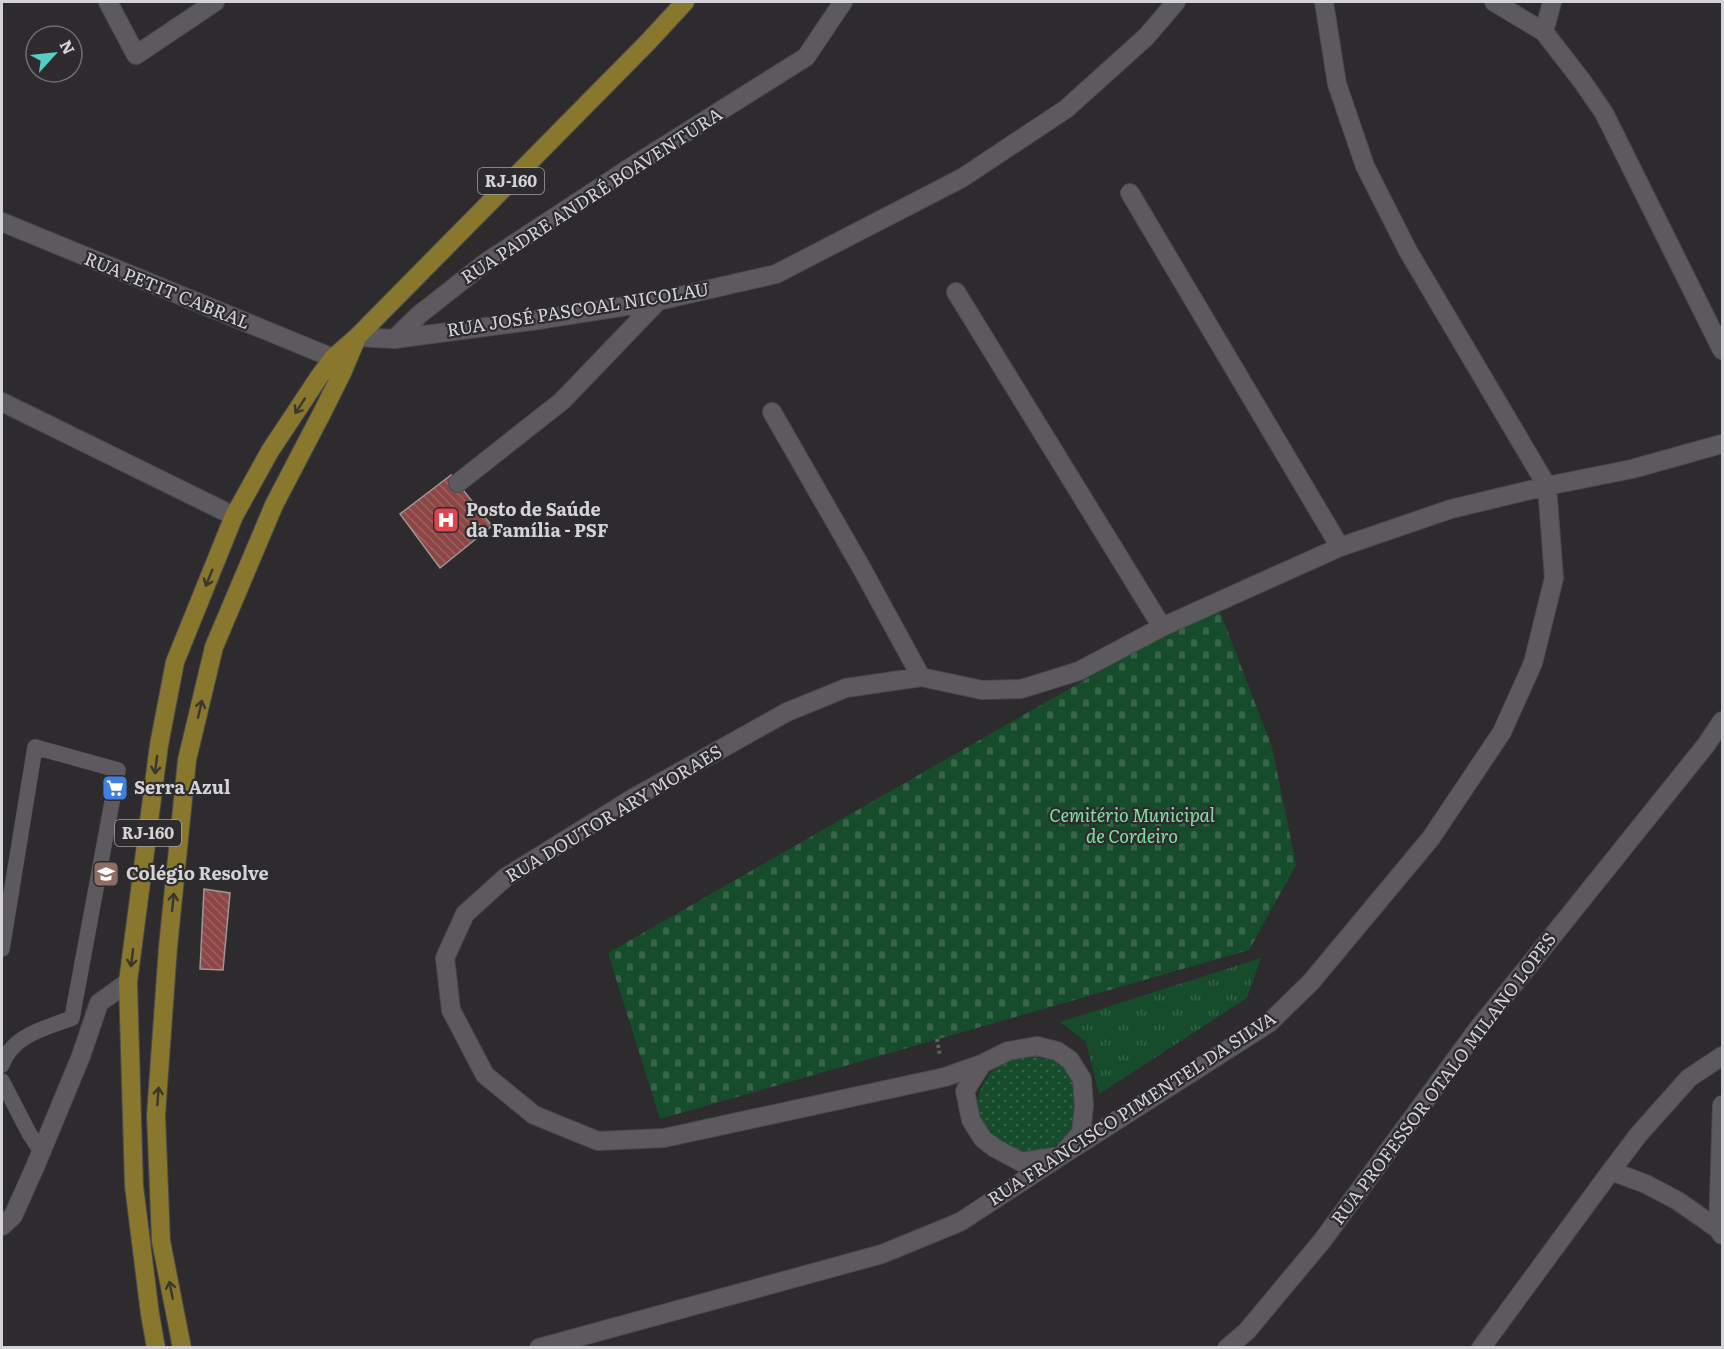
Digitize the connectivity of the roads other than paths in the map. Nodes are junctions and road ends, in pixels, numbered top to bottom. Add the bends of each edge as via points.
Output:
1 (108, 2) edge
2 (215, 2) edge
3 (685, 2) edge
4 (843, 2) edge
5 (1176, 2) edge
6 (1324, 2) edge
7 (1494, 2) edge
8 (1552, 2) edge
9 (1544, 32) junction
10 (1130, 193) dead end
11 (2, 222) edge
12 (956, 292) dead end
13 (658, 301) junction
14 (357, 337) junction
15 (394, 339) junction
16 (1722, 350) edge
17 (333, 358) junction
18 (2, 402) edge
19 (772, 412) dead end
20 (1722, 444) edge
21 (458, 483) dead end
22 (1547, 486) junction
23 (234, 516) junction
24 (1340, 547) junction
25 (1161, 627) junction
26 (921, 677) junction
27 (1722, 721) edge
28 (2, 949) edge
29 (128, 982) junction
30 (1722, 1056) edge
31 (2, 1057) edge
32 (982, 1064) junction
33 (2, 1081) edge
34 (1722, 1105) edge
35 (41, 1152) junction
36 (1061, 1156) junction
37 (1611, 1171) junction
38 (2, 1226) edge
39 (1720, 1232) edge
40 (156, 1347) edge
41 (182, 1347) edge
42 (539, 1347) edge
43 (1227, 1347) edge
44 (1481, 1347) edge

1 - 2 street via 135,55
3 - 14 main road, RJ-160
4 - 15 street, RUA PADRE ANDRÉ BOAVENTURA via 806,57 485,263
5 - 13 street, RUA JOSÉ PASCOAL NICOLAU via 1146,37 1066,109 962,178 776,274
6 - 22 street, RUA FRANCISCO PIMENTEL DA SILVA via 1337,84 1365,166 1408,251
7 - 9 street
8 - 9 street
9 - 16 street via 1604,113
10 - 24 street
11 - 17 street, RUA PETIT CABRAL
12 - 25 street
13 - 15 street, RUA JOSÉ PASCOAL NICOLAU
13 - 21 street via 562,401
14 - 15 street
14 - 17 main road, RJ-160
41 -> 14 main road via 161,1241 156,1115 187,760 214,647 274,505
17 -> 23 main road, RJ-160 via 270,451
18 - 23 street
19 - 26 street
20 - 22 street via 1632,469
22 - 24 street via 1451,509
22 - 36 street, RUA FRANCISCO PIMENTEL DA SILVA via 1554,578 1533,663 1502,732 1431,838 1311,982 1269,1023
23 -> 29 main road, RJ-160 via 175,662 159,745
24 - 25 street
25 - 26 street via 1079,670 1021,689 982,690
26 - 32 street, RUA DOUTOR ARY MORAES via 846,688 787,712 635,797 506,877 465,914 445,958 451,1010 484,1075 534,1115 598,1141 664,1138 945,1077
27 - 43 street, RUA PROFESSOR OTALO MILANO LOPES via 1477,1030 1322,1241 1248,1330
28 - 31 lane via 35,747 118,770 72,1018 34,1032
29 - 35 street via 99,1004
29 - 40 main road, RJ-160 via 134,1186
30 - 37 street via 1689,1078
32 - 36 street via 965,1091 971,1120 983,1139 1021,1162
32 - 36 street via 1008,1051 1036,1046 1057,1051 1070,1060 1082,1079 1084,1106 1081,1133
33 - 35 lane
34 - 39 street
35 - 38 street via 13,1216
36 - 42 street, RUA FRANCISCO PIMENTEL DA SILVA via 960,1222 882,1254
37 - 39 street via 1678,1201
37 - 44 street

